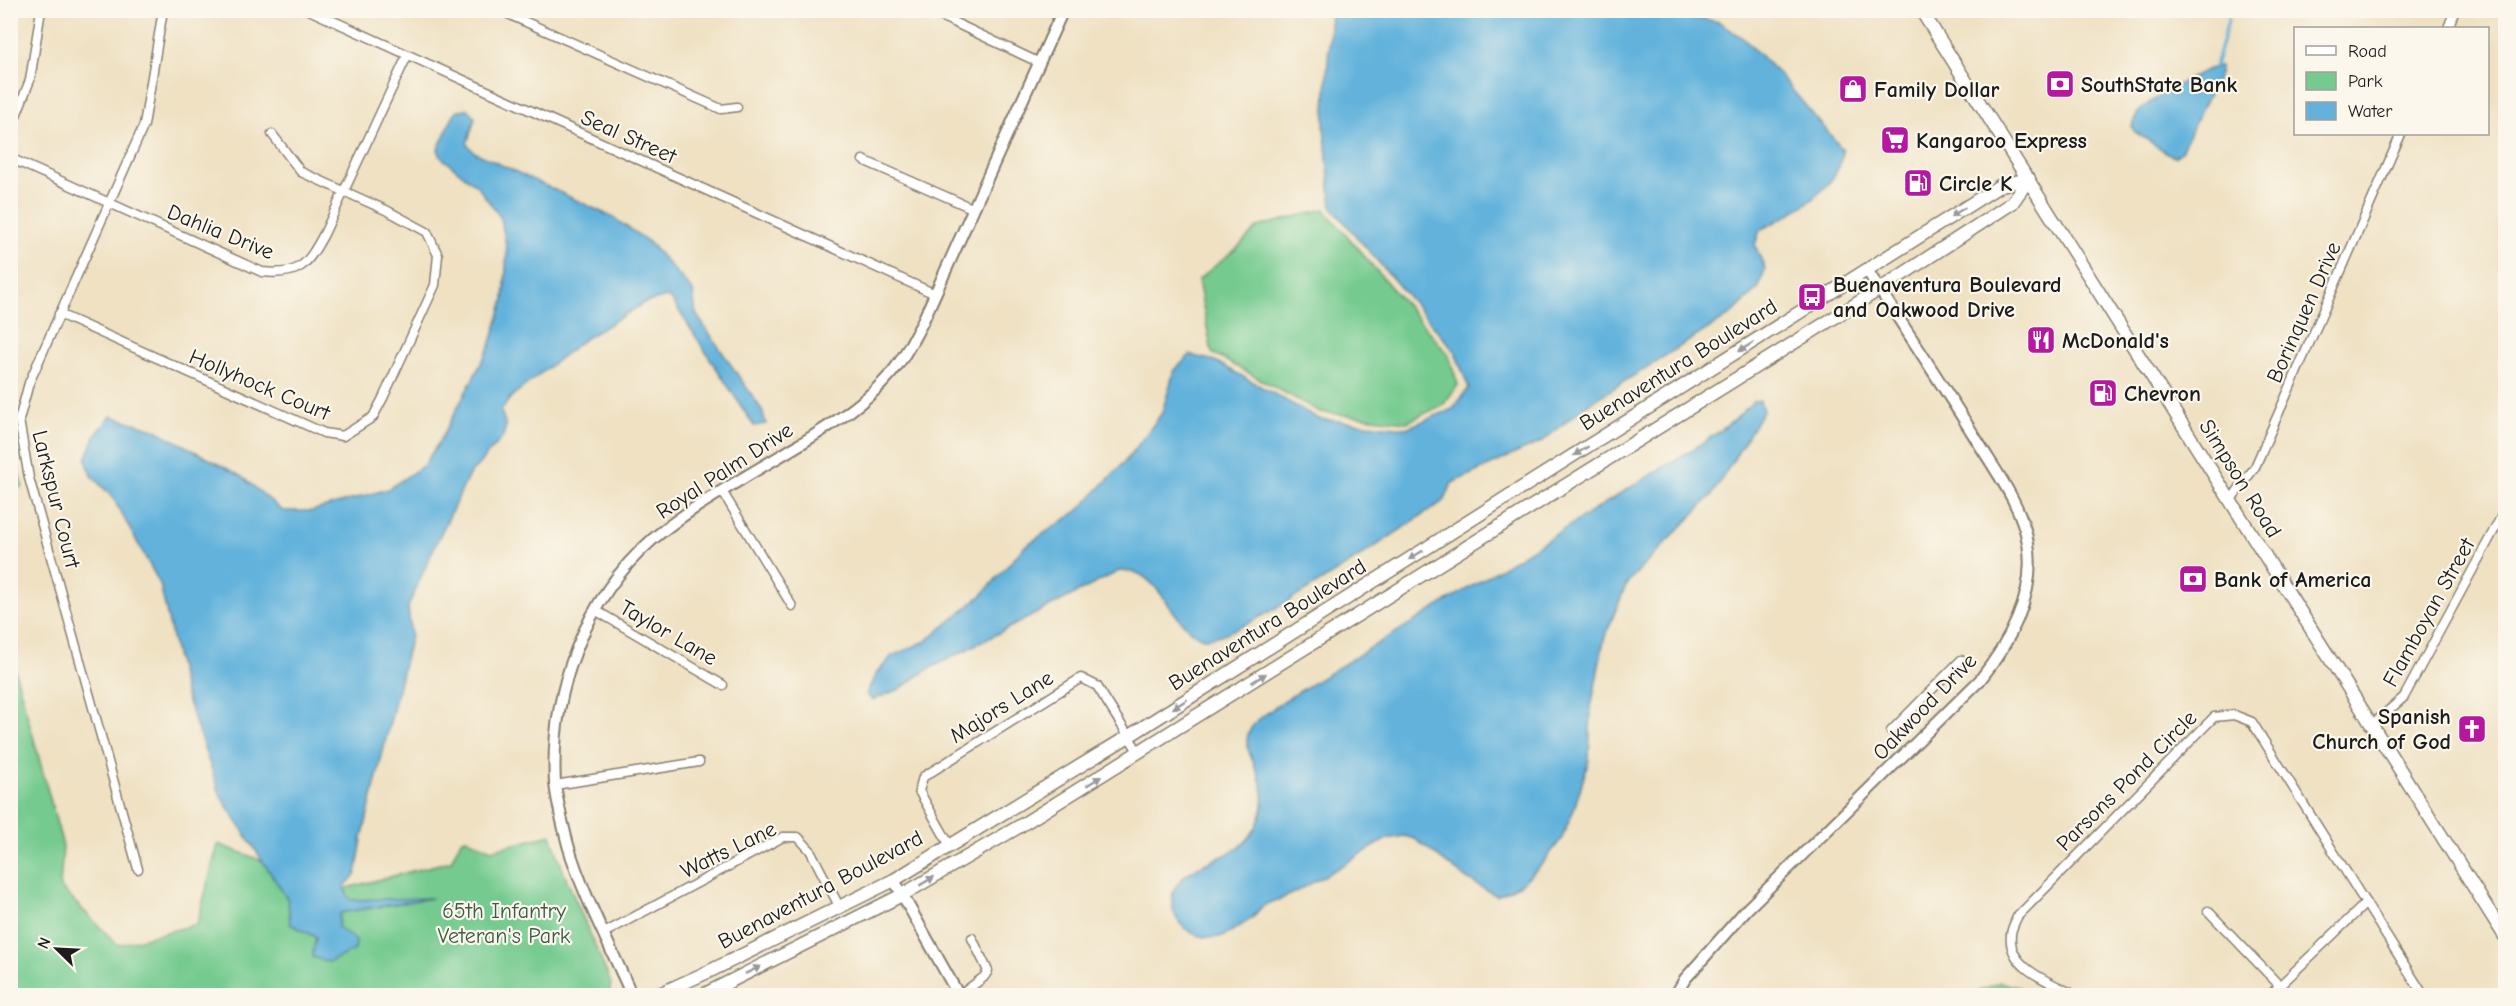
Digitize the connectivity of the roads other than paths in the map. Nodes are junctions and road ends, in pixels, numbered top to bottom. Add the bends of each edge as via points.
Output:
1 (41, 10) edge
2 (164, 10) edge
3 (309, 10) edge
4 (499, 10) edge
5 (1063, 10) edge
6 (1921, 10) edge
7 (2456, 10) edge
8 (930, 11) edge
9 (2448, 27) edge
10 (407, 56) junction
11 (1040, 63) junction
12 (737, 107) dead end
13 (10, 131) edge
14 (272, 134) dead end
15 (2402, 135) edge
16 (10, 158) edge
17 (862, 160) dead end
18 (2029, 179) junction
19 (344, 192) junction
20 (110, 203) junction
21 (974, 209) junction
22 (1867, 270) junction
23 (1880, 289) junction
24 (935, 294) junction
25 (59, 314) junction
26 (722, 491) junction
27 (2230, 501) junction
28 (2505, 508) edge
29 (792, 606) dead end
30 (595, 610) junction
31 (1961, 660) dead end
32 (723, 685) dead end
33 (1150, 723) junction
34 (2372, 725) junction
35 (1891, 731) dead end
36 (1129, 736) junction
37 (1161, 739) junction
38 (1139, 753) junction
39 (699, 762) dead end
40 (555, 785) junction
41 (949, 844) junction
42 (138, 869) dead end
43 (894, 880) junction
44 (902, 896) junction
45 (2366, 903) junction
46 (839, 906) junction
47 (2208, 911) dead end
48 (604, 933) junction
49 (972, 938) dead end
50 (2505, 938) edge
51 (2279, 985) junction
52 (632, 996) edge
53 (655, 996) edge
54 (701, 996) edge
55 (959, 996) edge
56 (1675, 996) edge
57 (2077, 996) edge
58 (2269, 996) edge
59 (2424, 996) edge

1 - 13 street via 30,80
2 - 20 street, Larkspur Court via 144,125
3 - 10 street, Seal Street
4 - 12 street via 721,109
5 - 11 street, Royal Palm Drive
6 - 18 main road, Simpson Road
7 - 9 street
8 - 11 street
10 - 19 street, Dahlia Drive
10 - 24 street, Seal Street
11 - 21 street, Royal Palm Drive
14 - 19 street, Hollyhock Court via 301,172
15 - 27 street, Borinquen Drive via 2255,467
16 - 20 street, Dahlia Drive
17 - 21 street
18 -> 22 main road, Buenaventura Boulevard via 2001,185
18 - 23 main road, Buenaventura Boulevard via 2012,203
18 - 27 main road, Simpson Road
19 - 20 street, Dahlia Drive via 310,260 292,272 277,274 262,272
19 - 25 street, Hollyhock Court via 427,232 438,255 435,285 383,398 373,417 343,436 309,428
20 - 25 street, Larkspur Court
21 - 24 street, Royal Palm Drive
22 - 23 street, Oakwood Drive
22 -> 33 main road, Buenaventura Boulevard
37 -> 23 main road, Buenaventura Boulevard
23 - 56 street, Oakwood Drive via 1970,428 2018,512 2028,543 2029,579 2018,620 1980,680 1746,910
24 - 26 street, Royal Palm Drive via 898,364 869,395 829,426
25 - 42 street, Larkspur Court via 29,383 19,420 29,478
26 - 29 street
26 - 30 street, Royal Palm Drive via 652,540 620,574
27 - 34 main road, Simpson Road
28 - 34 street, Flamboyan Street via 2404,697
30 - 32 street, Taylor Lane
30 - 40 street, Royal Palm Drive via 574,653 564,686 555,748
31 - 35 street
33 - 36 main road, Buenaventura Boulevard
33 - 37 street
34 - 50 main road, Simpson Road
36 - 38 street, Majors Lane
36 - 41 main road, Buenaventura Boulevard
36 - 41 street, Majors Lane via 1097,686 1081,678 923,777 919,791
37 - 38 main road, Buenaventura Boulevard
44 -> 38 main road, Buenaventura Boulevard
39 - 40 street
40 - 48 street, Royal Palm Drive via 569,847
41 - 43 main road, Buenaventura Boulevard
43 - 44 street
43 - 46 main road, Buenaventura Boulevard
54 -> 44 main road, Buenaventura Boulevard
44 - 55 street
45 - 51 street
45 - 57 street, Parsons Pond Circle via 2252,722 2234,715 2214,717 2017,917 2011,935 2012,951 2020,964
45 - 59 street, Parsons Pond Circle
46 - 48 street, Watts Lane via 810,849 798,837 783,837
46 - 53 main road, Buenaventura Boulevard
47 - 51 street
48 - 52 street, Royal Palm Drive
49 - 55 street via 988,971
51 - 58 street

